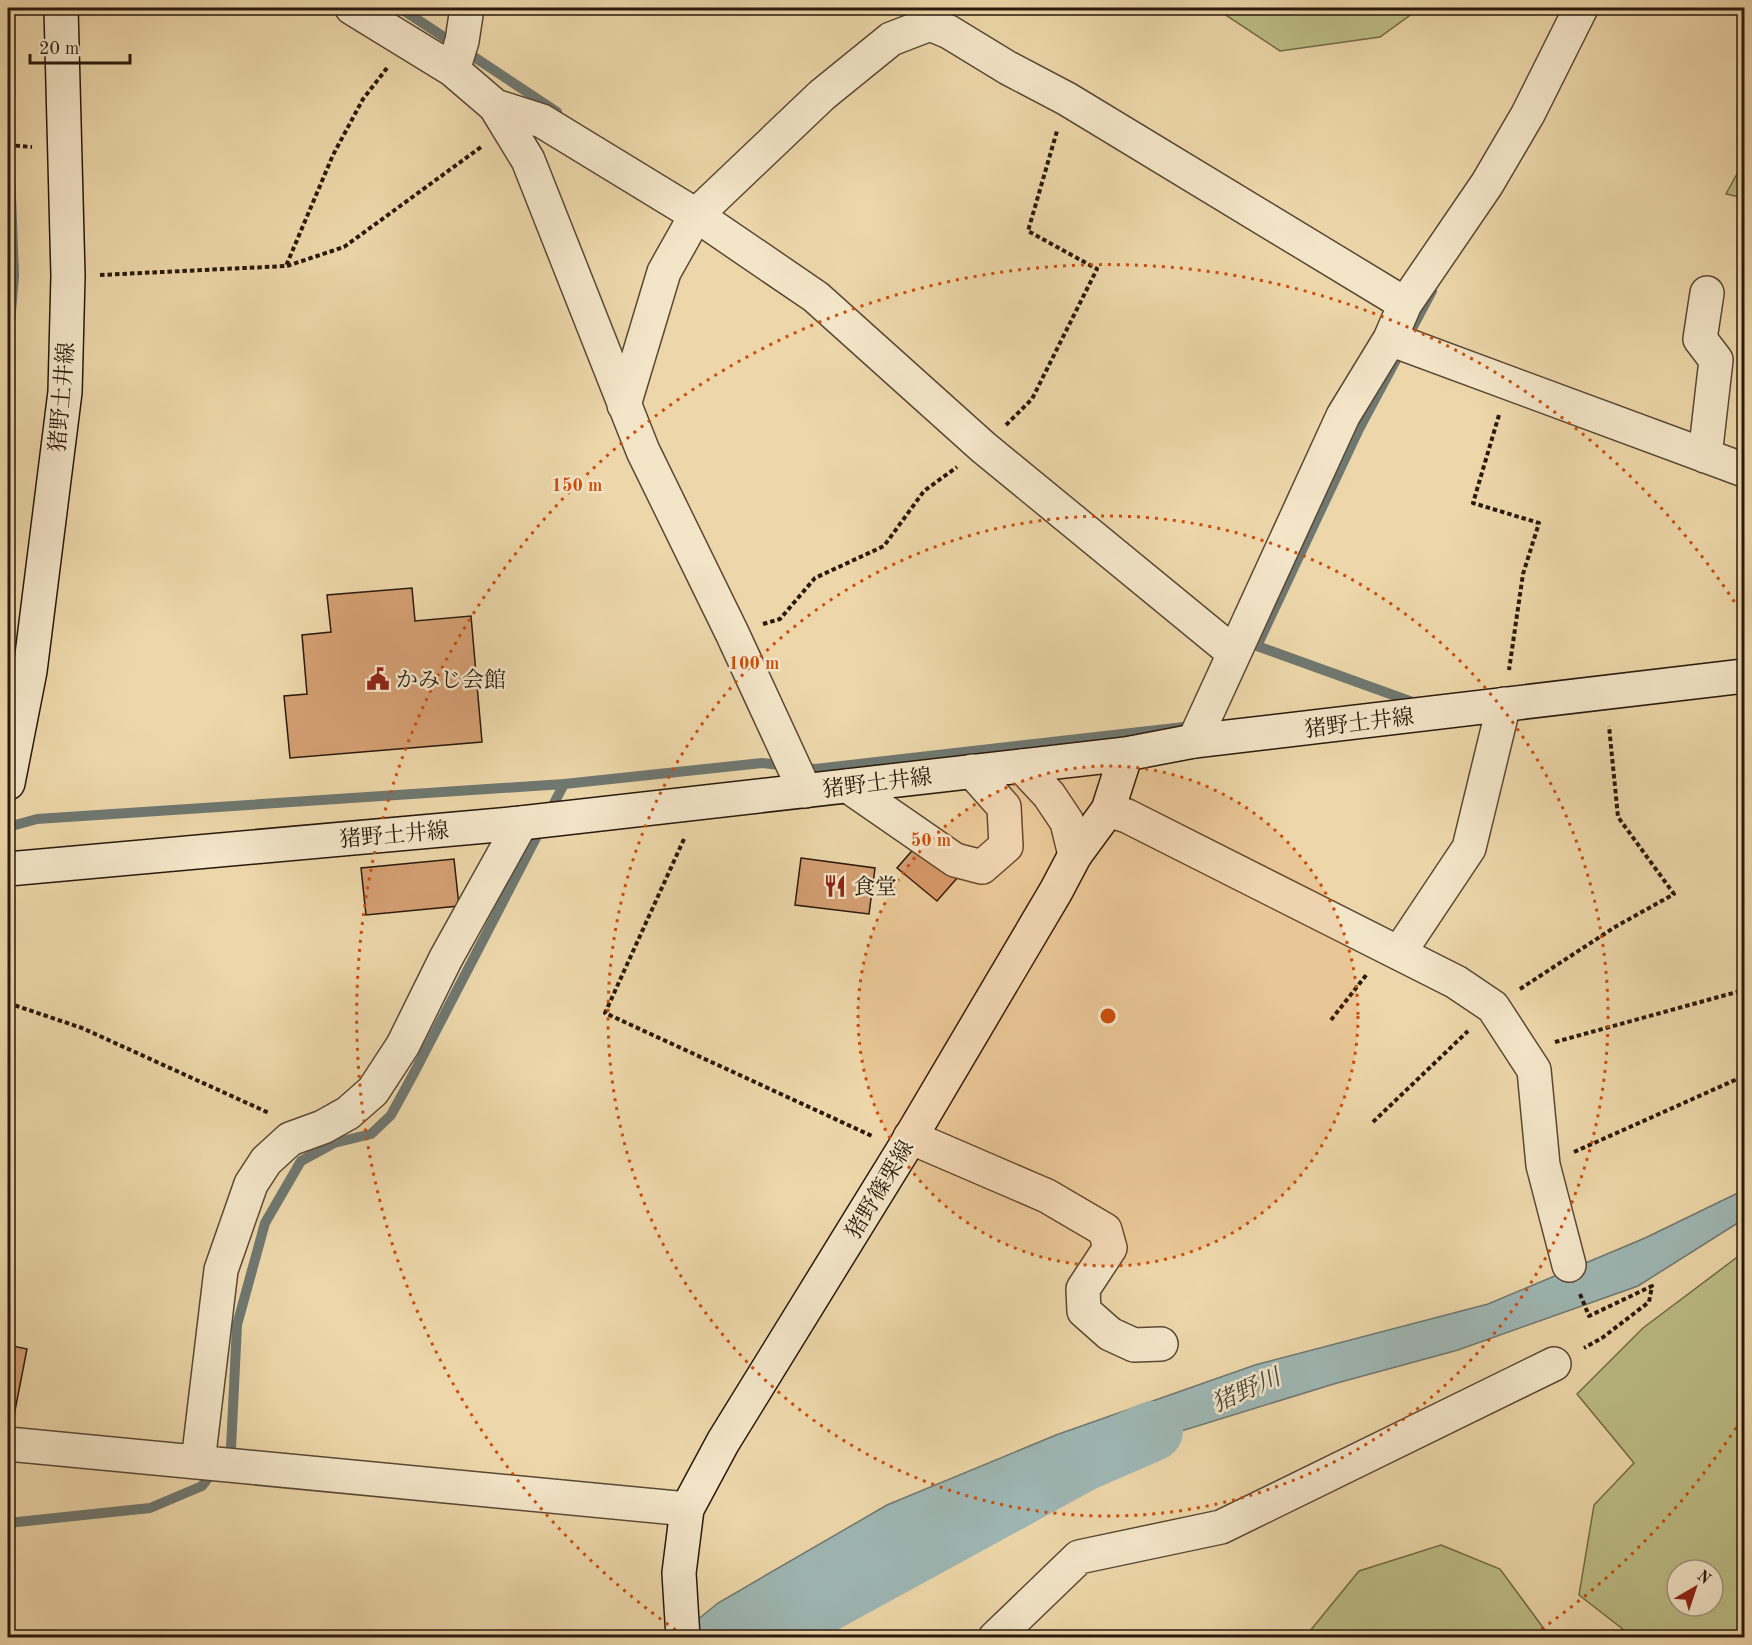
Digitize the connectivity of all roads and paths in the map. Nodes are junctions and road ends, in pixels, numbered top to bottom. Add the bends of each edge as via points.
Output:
1 (61, 8) edge
2 (352, 8) edge
3 (467, 8) edge
4 (1581, 8) edge
5 (408, 42) junction
6 (453, 70) junction
7 (1067, 99) junction
8 (502, 116) junction
9 (696, 215) junction
10 (286, 266) junction
11 (68, 276) junction
12 (1707, 293) dead end
13 (1405, 304) junction
14 (1390, 339) junction
15 (1508, 382) junction
16 (624, 405) junction
17 (983, 447) junction
18 (1705, 456) junction
19 (1744, 470) edge
20 (732, 633) junction
21 (1234, 653) junction
22 (1744, 676) edge
23 (1606, 692) junction
24 (1504, 704) junction
25 (1194, 741) junction
26 (1126, 754) junction
27 (1022, 766) junction
28 (972, 771) junction
29 (8, 783) edge
30 (848, 786) junction
31 (805, 791) junction
32 (700, 803) junction
33 (1108, 810) junction
34 (521, 823) junction
35 (1074, 855) junction
36 (8, 869) edge
37 (1394, 951) junction
38 (1744, 990) edge
39 (8, 1003) edge
40 (1493, 1007) junction
41 (1331, 1020) dead end
42 (1522, 1051) junction
43 (1744, 1076) edge
44 (1373, 1122) dead end
45 (303, 1134) junction
46 (907, 1143) junction
47 (1543, 1165) junction
48 (1569, 1265) dead end
49 (1589, 1316) dead end
50 (1161, 1344) dead end
51 (1554, 1364) joint
52 (8, 1444) edge
53 (198, 1462) junction
54 (687, 1509) junction
55 (682, 1631) edge
56 (995, 1638) edge

1 - 11 street, 猪野土井線
2 - 5 street
3 - 6 street
4 - 13 street via 1528,114 1487,184
5 - 6 street
5 - 10 path via 363,99 333,154
6 - 8 street
7 - 9 street via 930,24 891,39 830,88
7 - 13 street
7 - 17 path via 1028,231 1097,269 1032,399
8 - 9 street via 542,121
8 - 10 path via 344,247
8 - 16 street via 528,160
9 - 16 street via 664,272
9 - 17 street via 816,297
10 - 11 path
11 - 29 street, 猪野土井線 via 63,404 30,671
12 - 18 street via 1700,339 1716,360
13 - 14 street
14 - 15 street
14 - 21 street via 1343,416
15 - 18 street
15 - 24 path via 1473,503 1539,523 1523,574
16 - 20 street
17 - 20 path via 924,491 884,546 815,579 780,619
17 - 21 street
18 - 19 street
20 - 31 street
21 - 25 street
22 - 23 street, 猪野土井線
23 - 24 street, 猪野土井線
23 - 40 path via 1618,817 1674,894
24 - 25 street, 猪野土井線
24 - 37 street via 1469,848
25 - 26 street, 猪野土井線
26 - 27 street, 猪野土井線
26 - 33 street, 猪野篠栗線
27 - 28 street, 猪野土井線
27 - 35 street via 1067,822
28 - 30 street, 猪野土井線
28 - 30 street via 1004,807 1006,846 982,867 955,860
30 - 31 street, 猪野土井線
31 - 32 street, 猪野土井線
32 - 34 street, 猪野土井線
32 - 46 path via 605,1013
33 - 35 street, 猪野篠栗線
33 - 37 street via 1127,816
34 - 36 street, 猪野土井線
34 - 45 street via 446,958 404,1045 373,1091 348,1113
35 - 46 street, 猪野篠栗線
37 - 40 street via 1456,982
37 - 41 path
38 - 42 path
39 - 45 path via 92,1033 290,1123
40 - 42 street
40 - 44 path
42 - 47 street via 1534,1070
43 - 47 path
45 - 53 street via 290,1138 266,1161 251,1184 221,1270
46 - 50 street via 1047,1196 1105,1230 1110,1248 1083,1288 1084,1311 1110,1334 1134,1345
46 - 54 street, 猪野篠栗線 via 723,1442
47 - 48 street
49 - 51 path via 1652,1286 1649,1302 1602,1338
51 - 56 street via 1221,1527 1079,1557
52 - 53 street
53 - 54 street
54 - 55 street, 猪野篠栗線 via 679,1574

